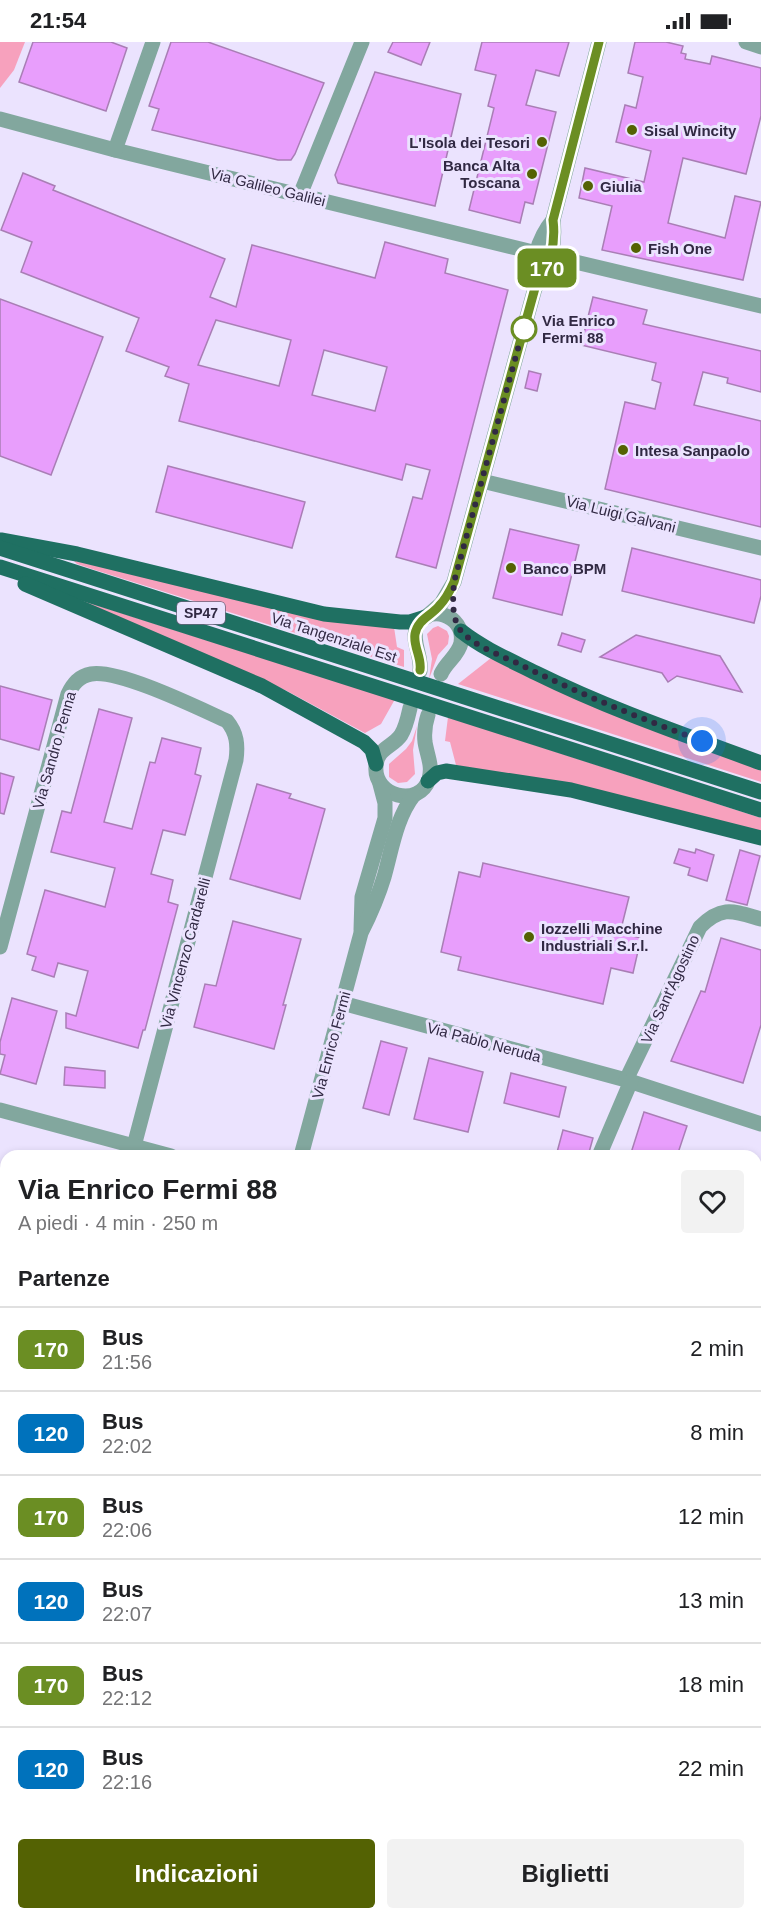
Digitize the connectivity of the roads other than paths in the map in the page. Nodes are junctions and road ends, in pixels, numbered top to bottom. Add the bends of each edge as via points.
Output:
1 (153, 42) edge
2 (362, 42) edge
3 (599, 42) edge
4 (746, 42) edge
5 (761, 46) edge
6 (0, 119) edge
7 (115, 150) junction
8 (300, 195) junction
9 (544, 254) junction
10 (761, 306) edge
11 (482, 480) junction
12 (0, 540) edge
13 (0, 548) edge
14 (761, 548) edge
15 (0, 567) edge
16 (0, 573) edge
17 (454, 582) junction
18 (426, 617) junction
19 (459, 627) junction
20 (420, 670) dead end
21 (441, 674) dead end
22 (410, 708) dead end
23 (428, 715) dead end
24 (236, 760) joint
25 (761, 763) edge
26 (376, 764) junction
27 (428, 781) junction
28 (379, 782) junction
29 (761, 792) edge
30 (414, 795) junction
31 (761, 810) edge
32 (761, 838) edge
33 (761, 919) edge
34 (361, 933) junction
35 (0, 947) edge
36 (342, 1003) junction
37 (628, 1081) junction
38 (0, 1110) edge
39 (761, 1124) edge
40 (134, 1146) junction
41 (149, 1150) edge
42 (303, 1150) edge
43 (600, 1150) edge

1 - 7 street
2 - 8 street
3 - 9 street via 553,220 543,232
4 - 5 street
6 - 7 street, Via Galileo Galilei
7 - 8 street, Via Galileo Galilei
8 - 9 street, Via Galileo Galilei
9 - 10 street, Via Galileo Galilei
9 - 11 street via 532,274 535,288
11 - 14 street, Via Luigi Galvani
11 - 17 street
12 - 18 main road via 77,554 324,614 400,622
13 - 29 main road, Via Tangenziale Est / SP47
15 - 31 main road, SP47
16 - 26 main road via 281,695 364,742 372,750
17 - 18 street via 441,604
17 - 19 street
18 - 19 street via 444,615
18 - 20 street via 418,625 415,639
19 - 21 street via 459,649
19 - 25 main road via 490,650 570,690
22 - 26 street via 400,736 382,750
23 - 27 street via 424,733
24 - 35 street, Via Sandro Penna via 235,732 227,721 113,675 80,678 68,694
24 - 40 street, Via Vincenzo Cardarelli
26 - 28 street, Via Enrico Fermi
27 - 30 street, Via Enrico Fermi
27 - 32 main road via 446,771 548,786
28 - 30 street via 396,795
28 - 34 street, Via Enrico Fermi via 385,818 362,897
30 - 34 street, Via Enrico Fermi via 400,819 376,900
33 - 37 street, Via Sant'Agostino via 728,910 715,914 700,927
34 - 36 street, Via Enrico Fermi
36 - 37 street, Via Pablo Neruda
36 - 42 street, Via Enrico Fermi
37 - 39 street, Via Pablo Neruda
37 - 43 street, Via Sant'Agostino
38 - 40 street
40 - 41 street

